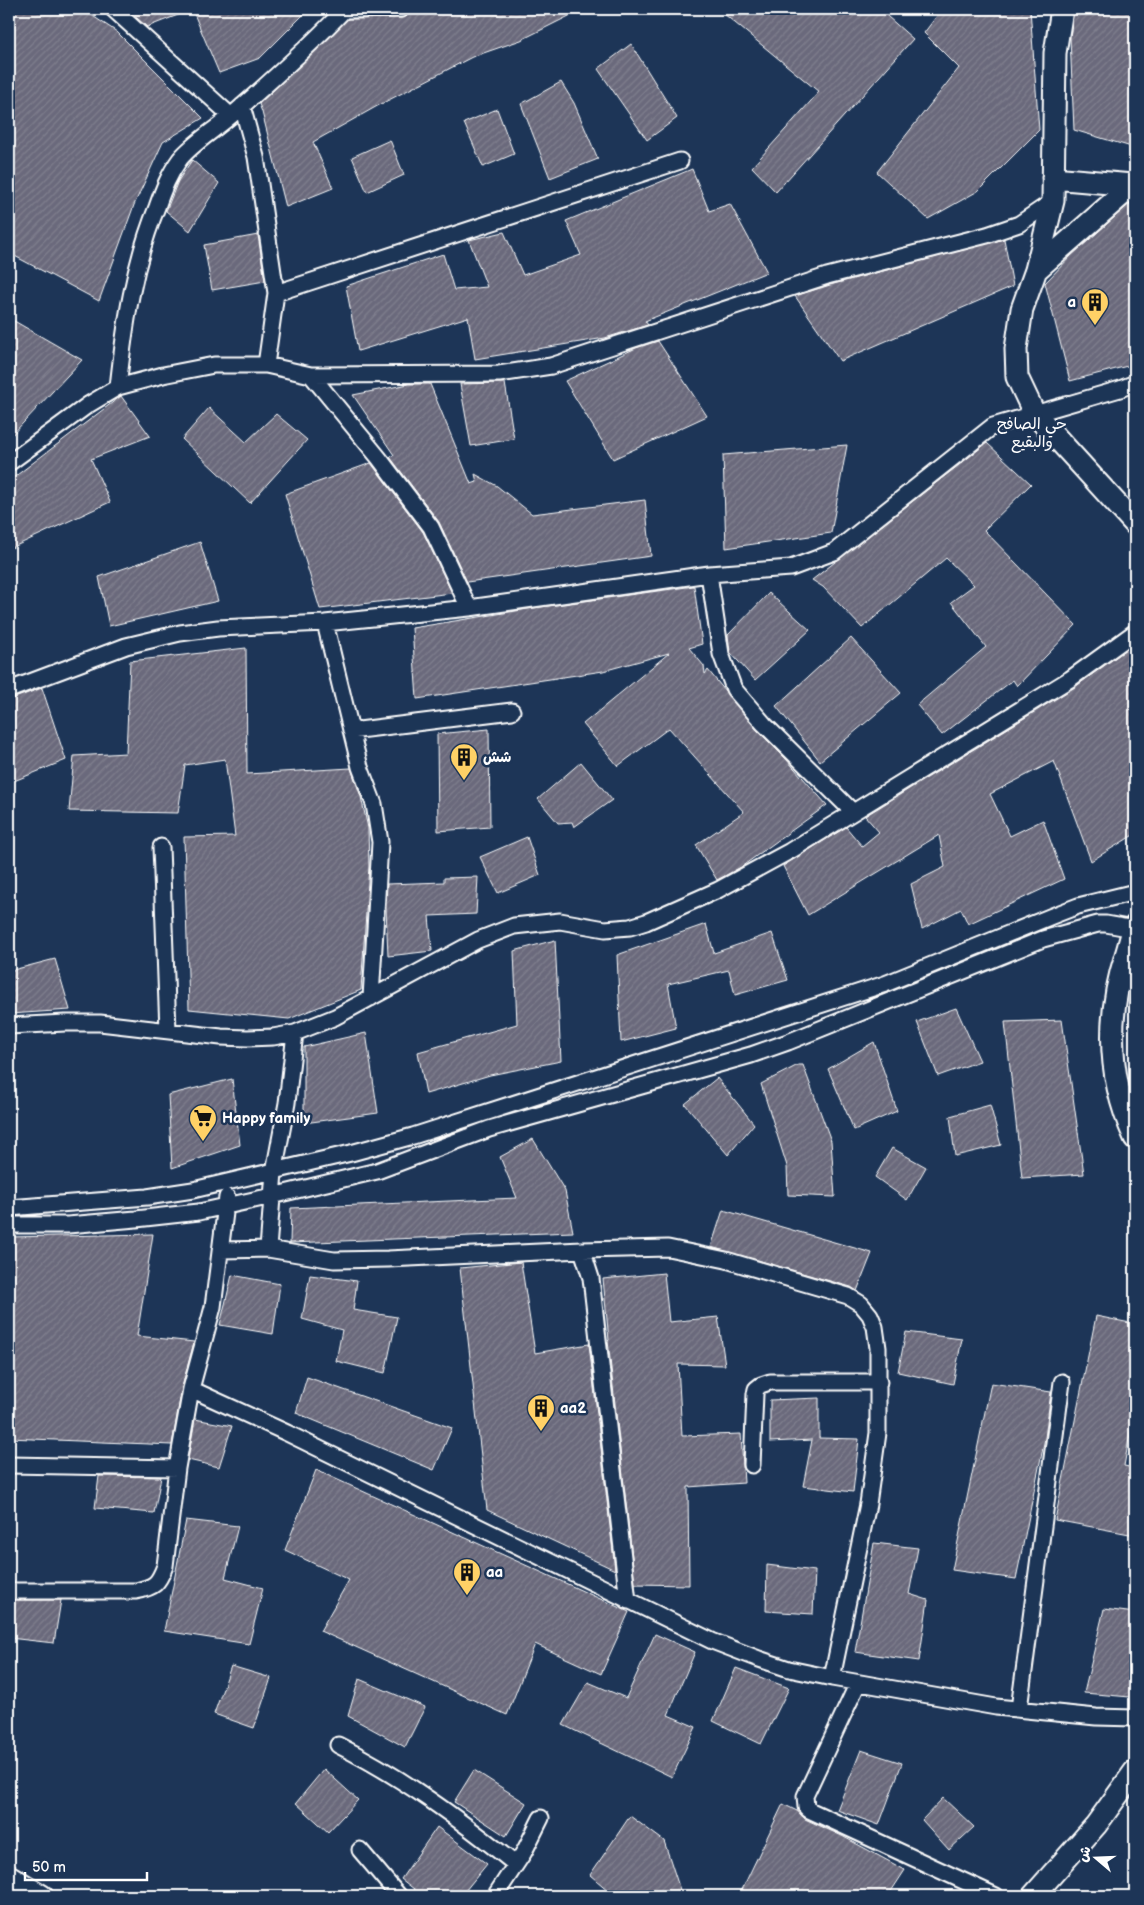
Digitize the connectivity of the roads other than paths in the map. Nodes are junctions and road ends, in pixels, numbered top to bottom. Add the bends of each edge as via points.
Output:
1 (113, 9) edge
2 (401, 9) edge
3 (1062, 9) edge
4 (344, 10) edge
5 (236, 111) junction
6 (680, 161) dead end
7 (1053, 178) junction
8 (1134, 184) edge
9 (1053, 201) junction
10 (1036, 270) junction
11 (276, 293) junction
12 (266, 365) junction
13 (311, 374) junction
14 (1135, 383) edge
15 (118, 387) junction
16 (1034, 413) junction
17 (9, 463) edge
18 (1135, 524) edge
19 (709, 574) junction
20 (469, 608) junction
21 (325, 623) junction
22 (1135, 632) edge
23 (9, 690) edge
24 (512, 711) dead end
25 (351, 731) junction
26 (852, 811) junction
27 (161, 846) dead end
28 (1135, 892) edge
29 (1135, 928) edge
30 (371, 998) junction
31 (9, 1026) edge
32 (168, 1030) junction
33 (296, 1033) junction
34 (1135, 1138) edge
35 (274, 1172) junction
36 (228, 1183) junction
37 (272, 1196) junction
38 (90, 1202) junction
39 (226, 1205) junction
40 (9, 1208) edge
41 (91, 1223) junction
42 (9, 1225) edge
43 (268, 1249) junction
44 (221, 1250) junction
45 (582, 1250) junction
46 (879, 1382) junction
47 (1062, 1382) dead end
48 (191, 1389) junction
49 (9, 1464) edge
50 (752, 1465) dead end
51 (177, 1468) junction
52 (9, 1591) edge
53 (628, 1601) junction
54 (832, 1678) junction
55 (858, 1682) junction
56 (1019, 1709) junction
57 (1135, 1718) edge
58 (338, 1745) dead end
59 (1135, 1771) edge
60 (541, 1818) dead end
61 (360, 1850) dead end
62 (515, 1864) junction
63 (9, 1876) edge
64 (42, 1896) edge
65 (399, 1896) edge
66 (495, 1896) edge
67 (996, 1896) edge
68 (1033, 1896) edge

1 - 5 street
2 - 4 street
3 - 7 street via 1055,53
4 - 5 street via 289,65
5 - 11 street via 256,157
5 - 15 street via 180,159 168,178 145,234 133,278
6 - 11 street
7 - 8 street
7 - 9 street
8 - 10 street
9 - 10 street
9 - 13 street via 1019,224 995,232 827,276 551,366 500,374
10 - 16 street via 1022,309 1016,349 1017,377
11 - 12 street
12 - 13 street
12 - 15 street via 214,365
13 - 20 street via 431,527
14 - 16 street
15 - 17 street via 80,410
16 - 18 street
16 - 19 street via 993,426 834,552 791,568
19 - 20 street
19 - 26 street via 721,654 734,689 764,724
20 - 21 street
21 - 23 street via 180,633 126,646
21 - 25 street
22 - 26 street via 1070,679
24 - 25 street
25 - 30 street via 374,804 380,842
26 - 30 street via 790,851 718,890 646,922 605,929 560,921 514,926 478,940
27 - 32 street
28 - 35 street via 1078,906 885,984 767,1023 413,1136
29 - 34 street via 1120,974 1112,1048 1124,1111
29 - 37 street via 1106,924 1058,935 751,1055 489,1129 377,1171
30 - 33 street
31 - 32 street via 65,1023
32 - 33 street via 247,1038
33 - 35 street
35 - 36 street
35 - 37 street
36 - 38 street via 148,1197
36 - 39 street
37 - 39 street
37 - 43 street
38 - 40 street
38 - 41 street
39 - 41 street via 199,1212
39 - 44 street
41 - 42 street
43 - 44 street
43 - 45 street via 334,1260
44 - 48 street via 212,1307
45 - 46 street via 668,1248 726,1260 848,1296 861,1304 875,1327
45 - 53 street via 591,1278
46 - 50 street via 770,1382 756,1388
46 - 54 street via 878,1433 872,1478
47 - 56 street
48 - 51 street
48 - 53 street
49 - 51 street
51 - 52 street via 165,1566 159,1581 152,1587 136,1591
53 - 54 street via 758,1659
54 - 55 street
55 - 56 street
55 - 67 street via 805,1796 806,1807
56 - 57 street via 1096,1718
58 - 62 street via 370,1761 437,1804
59 - 68 street via 1096,1824
60 - 62 street
61 - 65 street
62 - 66 street
63 - 64 street

